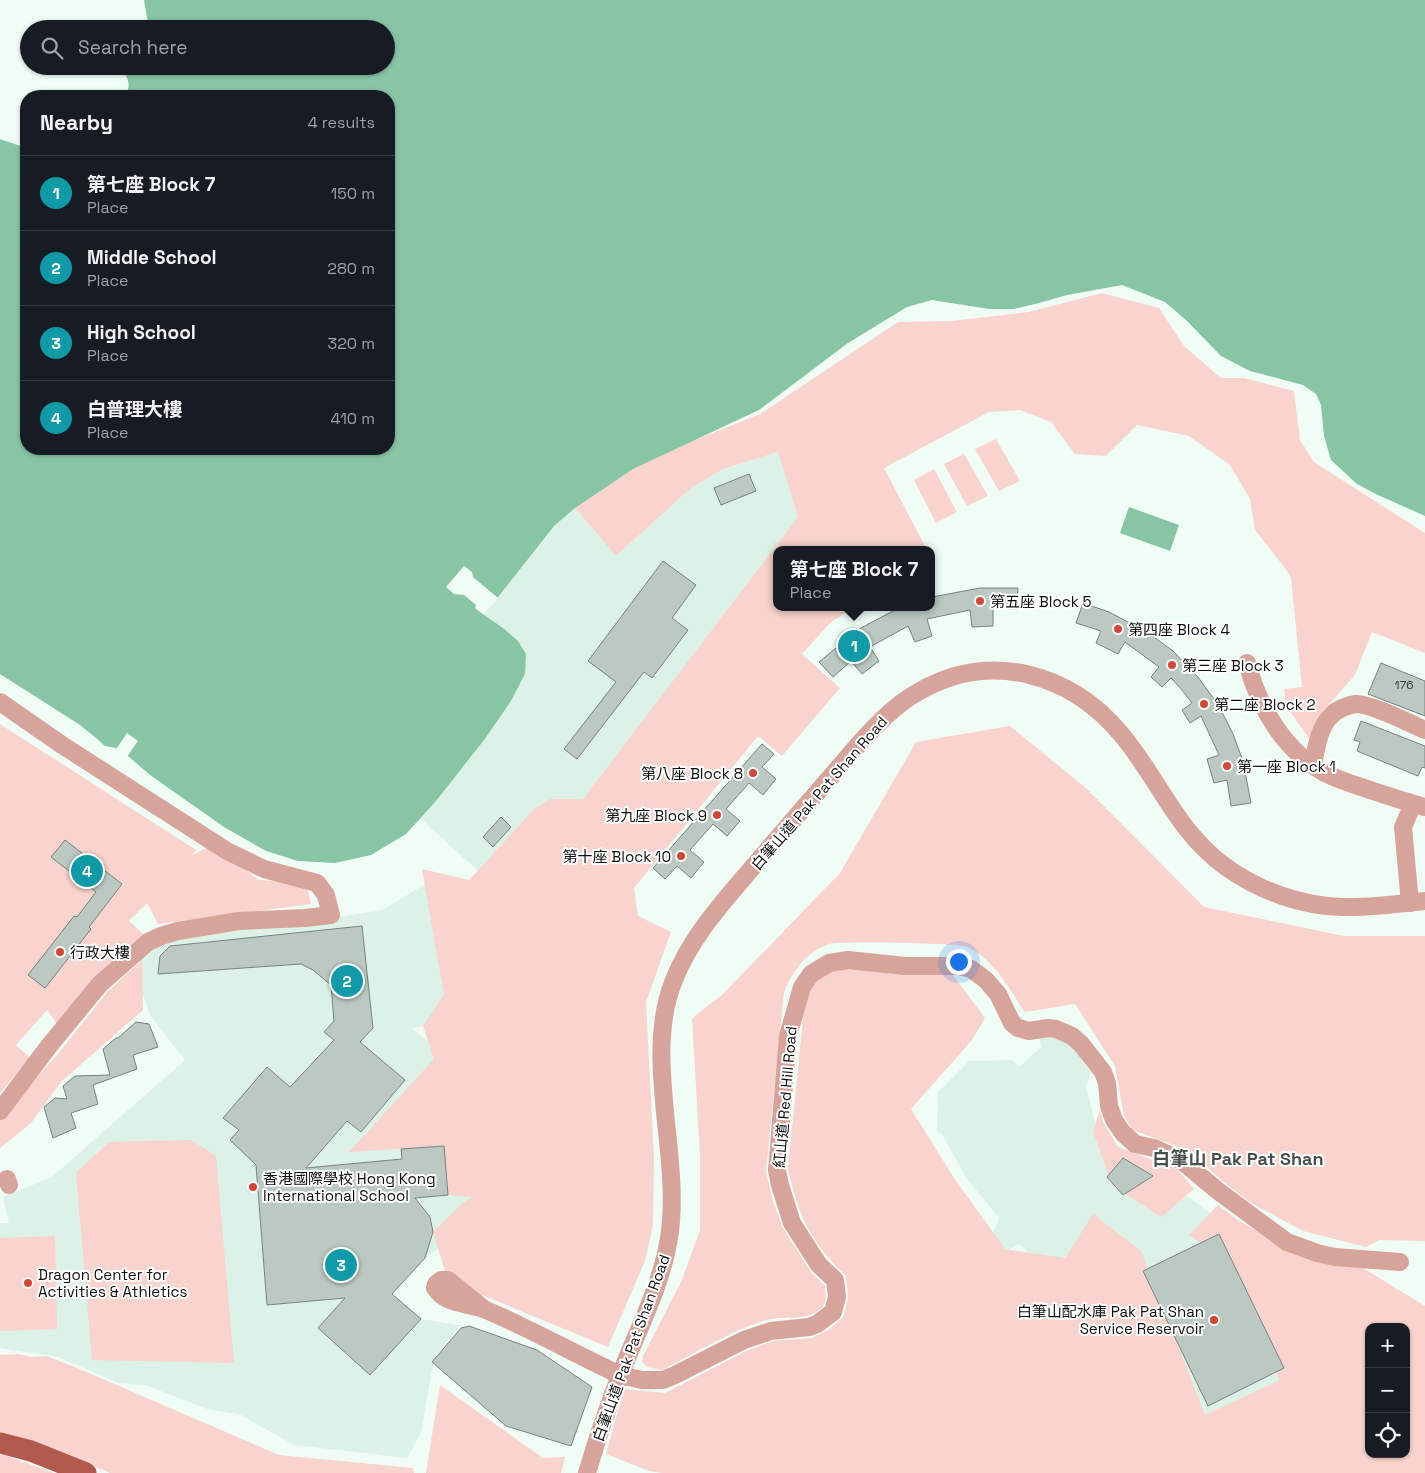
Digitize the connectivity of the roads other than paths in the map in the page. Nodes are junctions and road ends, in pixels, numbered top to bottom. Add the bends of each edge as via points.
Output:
1 (1247, 663) dead end
2 (0, 702) edge
3 (1425, 730) edge
4 (1313, 765) junction
5 (1419, 805) edge
6 (1418, 902) edge
7 (0, 1111) edge
8 (1400, 1262) dead end
9 (484, 1309) dead end
10 (620, 1375) junction
11 (0, 1443) edge
12 (86, 1473) edge
13 (587, 1473) edge

1 - 4 street via 1260,702 1277,730
2 - 7 street via 62,746 226,851 264,870 317,883 326,895 331,915 239,921 178,931 148,942 100,984
3 - 4 street via 1374,708 1357,704 1343,708 1325,725
4 - 5 street via 1341,780
5 - 6 street via 1403,827
6 - 10 street, 白筆山道 Pak Pat Shan Road via 1323,906 1272,892 1241,877 1211,855 1188,832 1111,722 1089,702 1066,688 1032,675 1006,671 964,674 933,684 911,696 891,711 859,744 720,905 681,965 669,995 663,1036 672,1198 670,1231 650,1301
8 - 10 street, 紅山道 Red Hill Road via 1335,1257 1287,1242 1182,1161 1130,1141 1112,1115 1103,1072 1081,1044 1056,1029 1029,1031 1018,1028 990,984 971,969 952,964 905,966 842,960 824,965 811,974 802,987 794,1010 788,1036 777,1170 792,1224 819,1265 835,1280 837,1297 833,1312 809,1327 771,1331 744,1340 662,1380
9 - 10 street, 紅山道 Red Hill Road
10 - 13 street, 白筆山道 Pak Pat Shan Road
11 - 12 main road via 42,1455

